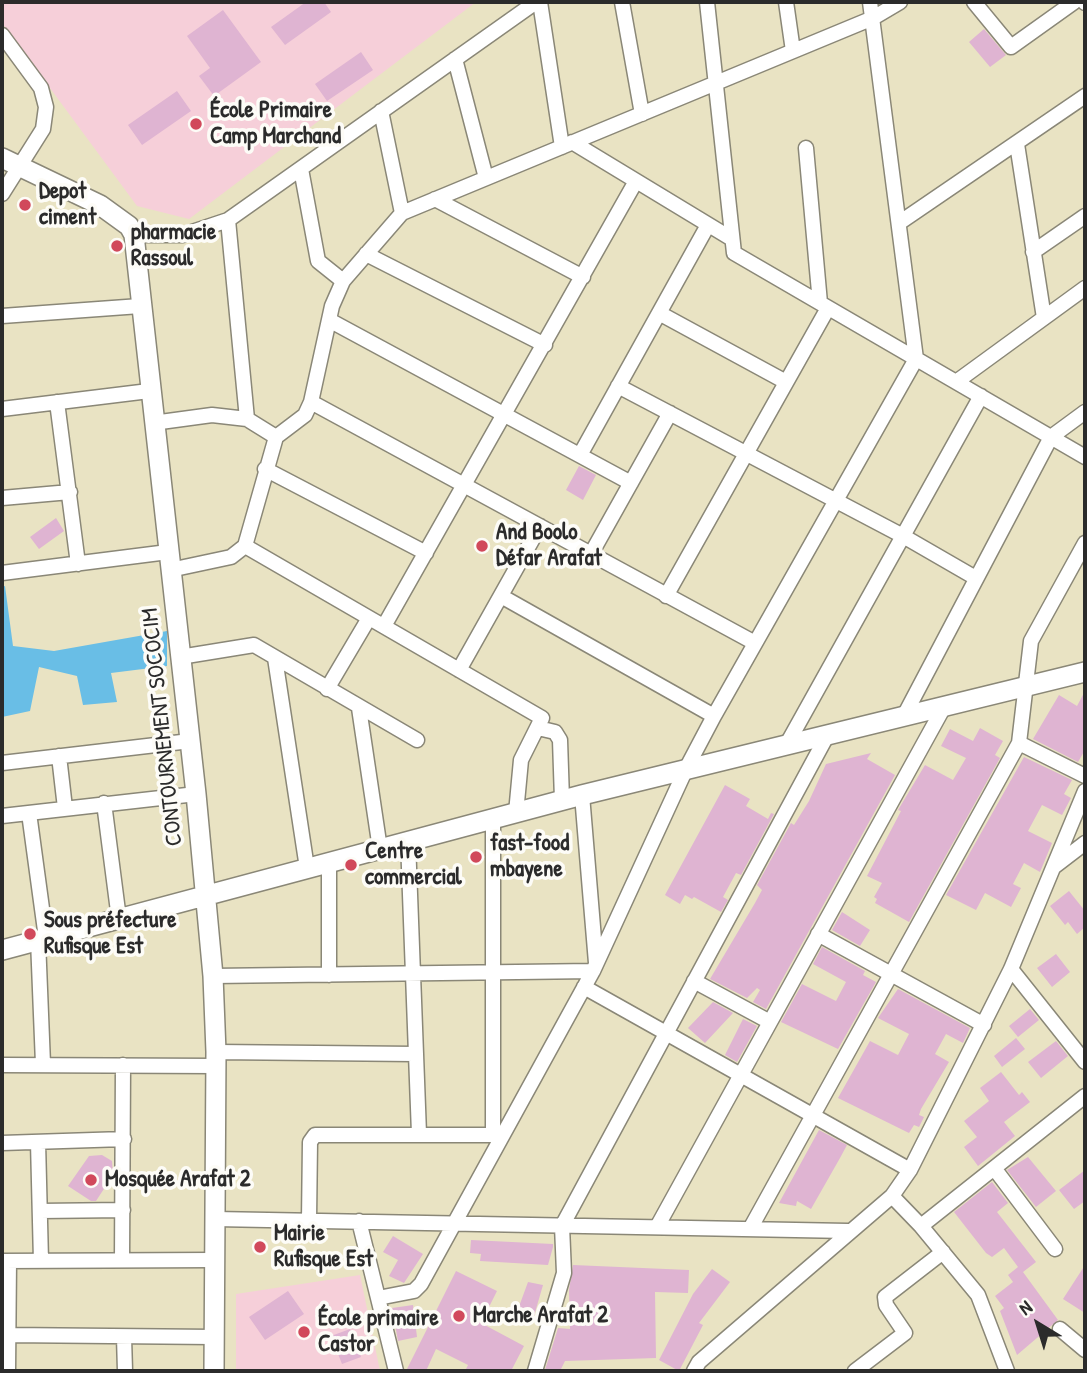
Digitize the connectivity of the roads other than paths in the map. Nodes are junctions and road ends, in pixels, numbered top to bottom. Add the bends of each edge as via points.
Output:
1 (538, 2) edge
2 (621, 2) edge
3 (707, 2) edge
4 (786, 2) edge
5 (870, 2) edge
6 (900, 2) edge
7 (974, 2) edge
8 (1074, 2) edge
9 (873, 18) junction
10 (2, 34) edge
11 (793, 51) junction
12 (455, 59) junction
13 (716, 83) junction
14 (1085, 96) edge
15 (382, 111) junction
16 (642, 114) junction
17 (1017, 144) junction
18 (567, 145) junction
19 (806, 148) dead end
20 (10, 162) edge
21 (301, 169) junction
22 (486, 178) junction
23 (636, 181) junction
24 (2, 194) edge
25 (435, 199) junction
26 (402, 213) junction
27 (1085, 216) edge
28 (228, 220) junction
29 (899, 223) junction
30 (708, 225) junction
31 (134, 235) junction
32 (732, 239) junction
33 (1033, 252) junction
34 (366, 254) junction
35 (583, 277) junction
36 (343, 281) junction
37 (1085, 288) edge
38 (140, 306) junction
39 (824, 306) junction
40 (659, 313) junction
41 (2, 316) edge
42 (1044, 318) junction
43 (328, 320) junction
44 (545, 345) junction
45 (916, 359) junction
46 (786, 382) junction
47 (956, 382) junction
48 (618, 386) junction
49 (149, 391) junction
50 (981, 396) junction
51 (57, 402) junction
52 (311, 402) junction
53 (2, 409) edge
54 (1085, 412) edge
55 (670, 413) junction
56 (505, 414) junction
57 (247, 419) junction
58 (153, 422) junction
59 (276, 437) junction
60 (1051, 437) junction
61 (746, 454) junction
62 (580, 455) junction
63 (1085, 457) edge
64 (265, 469) junction
65 (631, 483) junction
66 (464, 486) junction
67 (70, 492) junction
68 (2, 498) edge
69 (835, 502) junction
70 (540, 526) junction
71 (903, 536) junction
72 (1085, 543) edge
73 (245, 546) junction
74 (426, 553) junction
75 (591, 554) junction
76 (169, 561) junction
77 (78, 564) junction
78 (2, 573) edge
79 (974, 577) junction
80 (501, 596) junction
81 (666, 596) junction
82 (369, 618) junction
83 (384, 626) junction
84 (755, 643) junction
85 (180, 657) junction
86 (275, 658) junction
87 (459, 670) junction
88 (1085, 672) edge
89 (1025, 684) junction
90 (327, 689) junction
91 (944, 705) junction
92 (359, 708) junction
93 (905, 714) junction
94 (714, 716) junction
95 (538, 728) junction
96 (828, 734) junction
97 (417, 740) dead end
98 (190, 741) junction
99 (1019, 743) junction
100 (787, 744) junction
101 (60, 756) junction
102 (2, 763) edge
103 (685, 769) junction
104 (1085, 776) edge
105 (1085, 791) edge
106 (196, 794) junction
107 (582, 795) junction
108 (562, 800) junction
109 (104, 803) junction
110 (65, 808) junction
111 (29, 813) junction
112 (516, 813) junction
113 (2, 816) edge
114 (493, 819) junction
115 (408, 841) junction
116 (1085, 843) edge
117 (380, 849) junction
118 (329, 862) junction
119 (1054, 867) junction
120 (307, 868) junction
121 (206, 895) junction
122 (119, 919) junction
123 (818, 934) junction
124 (42, 939) junction
125 (2, 950) edge
126 (594, 968) junction
127 (1011, 968) junction
128 (493, 973) junction
129 (413, 974) junction
130 (891, 974) junction
131 (329, 975) junction
132 (213, 976) junction
133 (694, 981) junction
134 (584, 987) junction
135 (770, 1022) junction
136 (984, 1025) junction
137 (666, 1032) junction
138 (415, 1054) junction
139 (216, 1059) junction
140 (1085, 1062) edge
141 (43, 1064) junction
142 (2, 1065) edge
143 (123, 1065) junction
144 (741, 1074) junction
145 (1085, 1096) edge
146 (813, 1115) junction
147 (419, 1135) junction
148 (497, 1135) junction
149 (124, 1139) junction
150 (38, 1142) junction
151 (2, 1143) edge
152 (994, 1168) junction
153 (910, 1170) junction
154 (892, 1196) junction
155 (123, 1210) junction
156 (40, 1211) junction
157 (215, 1219) junction
158 (309, 1220) junction
159 (359, 1221) junction
160 (452, 1223) junction
161 (562, 1226) junction
162 (921, 1226) junction
163 (657, 1227) junction
164 (750, 1229) junction
165 (848, 1231) junction
166 (1055, 1249) dead end
167 (943, 1252) junction
168 (122, 1260) junction
169 (214, 1260) junction
170 (5, 1261) edge
171 (41, 1261) junction
172 (378, 1298) junction
173 (1060, 1329) dead end
174 (8, 1335) junction
175 (124, 1337) junction
176 (214, 1337) junction
177 (1085, 1350) edge
178 (874, 1365) edge
179 (8, 1371) edge
180 (125, 1371) edge
181 (214, 1371) edge
182 (396, 1371) edge
183 (535, 1371) edge
184 (694, 1371) edge
185 (855, 1371) edge
186 (1007, 1371) edge

1 - 12 street
1 - 18 street
2 - 16 street
3 - 13 street
4 - 11 street
5 - 9 street
6 - 9 street
7 - 8 street via 1011,47
9 - 11 street
9 - 29 street
10 - 20 street via 41,88 46,107 43,129
11 - 13 street
12 - 15 street
12 - 22 street
13 - 16 street
13 - 32 street
14 - 17 street
15 - 21 street
15 - 26 street
16 - 18 street
17 - 29 street
17 - 33 street
18 - 22 street
18 - 23 street
19 - 39 street
20 - 24 street
20 - 31 street via 100,205
21 - 28 street
21 - 36 street via 318,261
22 - 25 street
23 - 30 street
23 - 35 street
25 - 26 street
25 - 35 street
26 - 34 street
27 - 33 street
28 - 31 street via 176,236
28 - 57 street
29 - 45 street
30 - 32 street
30 - 40 street
31 - 38 street, CONTOURNEMENT SOCOCIM
32 - 39 street via 734,253
33 - 42 street
34 - 36 street
34 - 44 street
35 - 44 street
36 - 43 street
37 - 42 street
38 - 41 street
38 - 49 street, CONTOURNEMENT SOCOCIM
39 - 45 street
39 - 46 street
40 - 46 street
40 - 48 street
42 - 47 street
43 - 52 street
43 - 56 street
44 - 56 street
45 - 47 street
45 - 69 street
46 - 61 street
47 - 50 street
48 - 55 street
48 - 62 street
49 - 51 street
49 - 58 street, CONTOURNEMENT SOCOCIM
50 - 60 street
50 - 71 street
51 - 53 street
51 - 67 street
52 - 59 street via 305,415
52 - 66 street
54 - 60 street
55 - 61 street
55 - 65 street
56 - 62 street
56 - 66 street
57 - 58 street via 212,415
57 - 59 street
58 - 76 street, CONTOURNEMENT SOCOCIM
59 - 64 street
60 - 63 street
60 - 79 street
61 - 69 street
61 - 81 street
62 - 65 street
64 - 73 street
64 - 74 street
65 - 75 street
66 - 70 street
66 - 74 street
67 - 68 street
67 - 77 street
69 - 71 street
69 - 84 street
70 - 75 street
70 - 80 street
71 - 79 street
71 - 100 street
72 - 89 street via 1031,641
73 - 76 street via 231,557
73 - 82 street
74 - 83 street
75 - 81 street
76 - 77 street
76 - 85 street, CONTOURNEMENT SOCOCIM
77 - 78 street
79 - 93 street
80 - 87 street
80 - 94 street
81 - 84 street
82 - 83 street
82 - 90 street
83 - 87 street
84 - 94 street
85 - 86 street via 254,645
85 - 98 street, CONTOURNEMENT SOCOCIM
86 - 90 street
86 - 120 street
87 - 95 street via 542,718
88 - 89 street
89 - 91 street
89 - 99 street
90 - 92 street
91 - 93 street
91 - 123 street
92 - 97 street
92 - 117 street
93 - 96 street
94 - 103 street
95 - 108 street via 555,732 560,740
95 - 112 street via 521,760
96 - 100 street
96 - 133 street
98 - 101 street
98 - 106 street, CONTOURNEMENT SOCOCIM
99 - 104 street
99 - 130 street
100 - 103 street
101 - 102 street
101 - 110 street
103 - 107 street
103 - 126 street
105 - 119 street
106 - 109 street
106 - 121 street, CONTOURNEMENT SOCOCIM
107 - 108 street
107 - 126 street
108 - 112 street
109 - 110 street
109 - 122 street
110 - 111 street
111 - 113 street
111 - 124 street
112 - 114 street
114 - 115 street
114 - 128 street
115 - 117 street
115 - 129 street
116 - 119 street
117 - 118 street
118 - 120 street
118 - 131 street
119 - 127 street
120 - 121 street
121 - 122 street
121 - 132 street, CONTOURNEMENT SOCOCIM
122 - 124 street
123 - 130 street
123 - 135 street
124 - 125 street
124 - 141 street
126 - 128 street
126 - 134 street
127 - 136 street
127 - 140 street
128 - 129 street
128 - 148 street
129 - 131 street
129 - 138 street
130 - 136 street
130 - 146 street
131 - 132 street
132 - 139 street, CONTOURNEMENT SOCOCIM
133 - 135 street
133 - 137 street
134 - 137 street
134 - 148 street
135 - 144 street
136 - 153 street
137 - 144 street
137 - 161 street
138 - 139 street
138 - 147 street
139 - 143 street
139 - 157 street, CONTOURNEMENT SOCOCIM
141 - 142 street
141 - 143 street
143 - 149 street
144 - 146 street
144 - 163 street
145 - 152 street
146 - 153 street
146 - 164 street
147 - 148 street
147 - 158 street via 315,1135 310,1142
148 - 160 street
149 - 150 street
149 - 155 street
150 - 151 street
150 - 156 street
152 - 162 street
152 - 166 street
153 - 154 street
154 - 162 street
154 - 165 street
155 - 156 street
155 - 168 street
156 - 171 street
157 - 158 street
157 - 169 street, CONTOURNEMENT SOCOCIM
158 - 159 street
159 - 160 street
159 - 172 street
160 - 161 street
160 - 172 street via 421,1284 414,1291
161 - 163 street
161 - 183 street via 564,1273
162 - 167 street
163 - 164 street
164 - 165 street
165 - 184 street
167 - 178 street via 885,1297 905,1330
167 - 186 street via 978,1295
168 - 169 street
168 - 171 street
169 - 176 street, CONTOURNEMENT SOCOCIM
170 - 171 street
170 - 174 street
172 - 182 street
173 - 177 street
174 - 175 street
174 - 179 street
175 - 176 street
175 - 180 street
176 - 181 street, CONTOURNEMENT SOCOCIM
178 - 185 street

